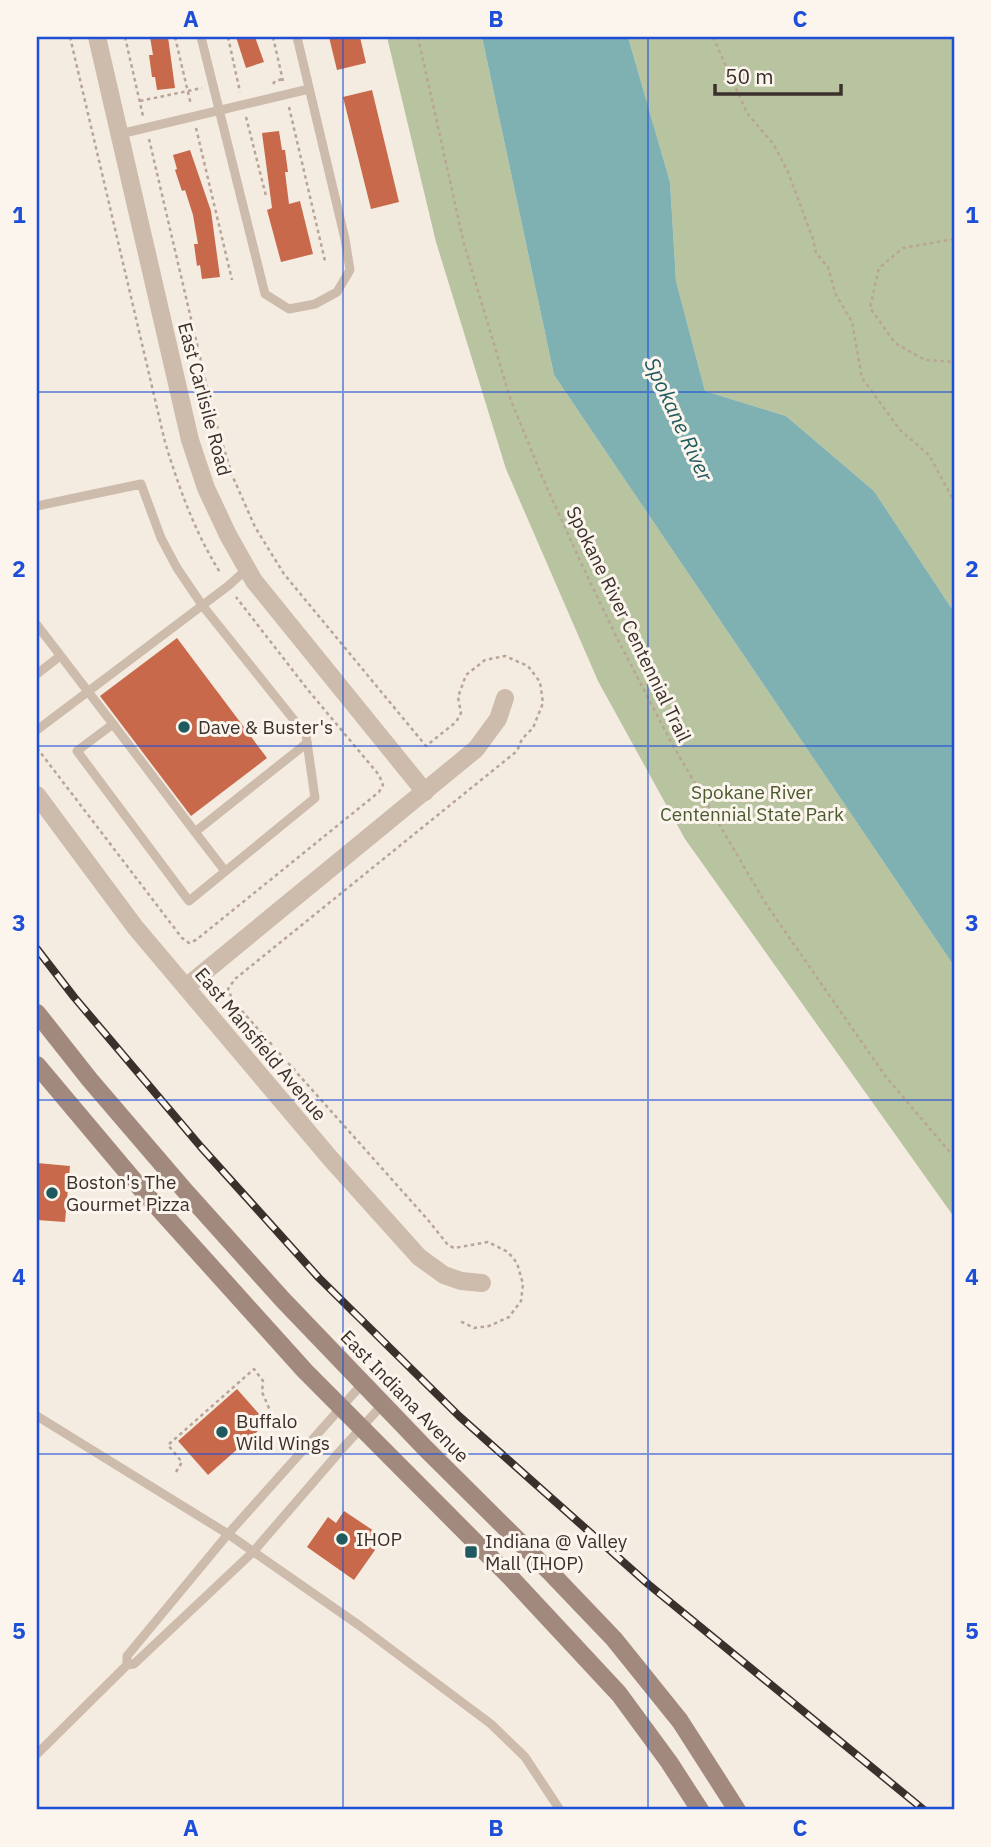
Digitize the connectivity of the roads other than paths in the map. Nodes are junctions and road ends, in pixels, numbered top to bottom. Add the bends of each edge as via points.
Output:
1 (97, 37) edge
2 (201, 37) edge
3 (297, 37) edge
4 (309, 89) junction
5 (219, 110) junction
6 (120, 134) junction
7 (37, 506) edge
8 (247, 569) junction
9 (202, 605) junction
10 (37, 625) edge
11 (60, 656) junction
12 (37, 674) edge
13 (88, 692) junction
14 (505, 698) dead end
15 (113, 724) junction
16 (37, 730) edge
17 (307, 743) junction
18 (425, 792) junction
19 (37, 795) edge
20 (195, 832) junction
21 (225, 871) junction
22 (186, 987) junction
23 (39, 1021) edge
24 (37, 1065) edge
25 (482, 1283) dead end
26 (363, 1383) junction
27 (383, 1404) junction
28 (340, 1408) junction
29 (37, 1416) edge
30 (360, 1428) junction
31 (228, 1534) junction
32 (253, 1552) junction
33 (127, 1665) junction
34 (37, 1754) edge
35 (560, 1810) edge
36 (700, 1810) edge
37 (737, 1810) edge

1 - 6 street, East Carlisile Road
2 - 5 lane
3 - 4 lane
4 - 5 lane
4 - 5 lane via 349,270 337,292 315,304 289,309 265,294
5 - 6 lane
6 - 8 street, East Carlisile Road via 190,440 206,488
7 - 9 lane via 141,484 177,568
8 - 9 lane
8 - 18 street, East Carlisile Road
9 - 13 lane
9 - 17 lane via 306,735
10 - 11 lane
11 - 12 lane
11 - 13 lane
13 - 15 lane
13 - 16 lane
14 - 18 street via 498,719 476,749
15 - 20 lane
15 - 21 lane via 77,751 188,901
17 - 20 lane
17 - 21 lane via 315,799
18 - 22 street
19 - 22 street, East Mansfield Avenue via 135,927
20 - 21 lane
22 - 25 street, East Mansfield Avenue via 419,1256 444,1275
23 - 26 main road, East Indiana Avenue via 195,1202
24 - 28 main road via 142,1190
26 - 27 main road, East Indiana Avenue
26 - 28 lane
27 - 30 lane
27 - 37 main road, East Indiana Avenue via 614,1639 680,1721
28 - 30 main road
28 - 31 lane
29 - 31 lane
30 - 32 lane
30 - 36 main road via 512,1579 619,1694
31 - 32 lane
31 - 33 lane via 127,1656
32 - 33 lane via 134,1664
32 - 35 lane via 501,1732 525,1757
33 - 34 lane

